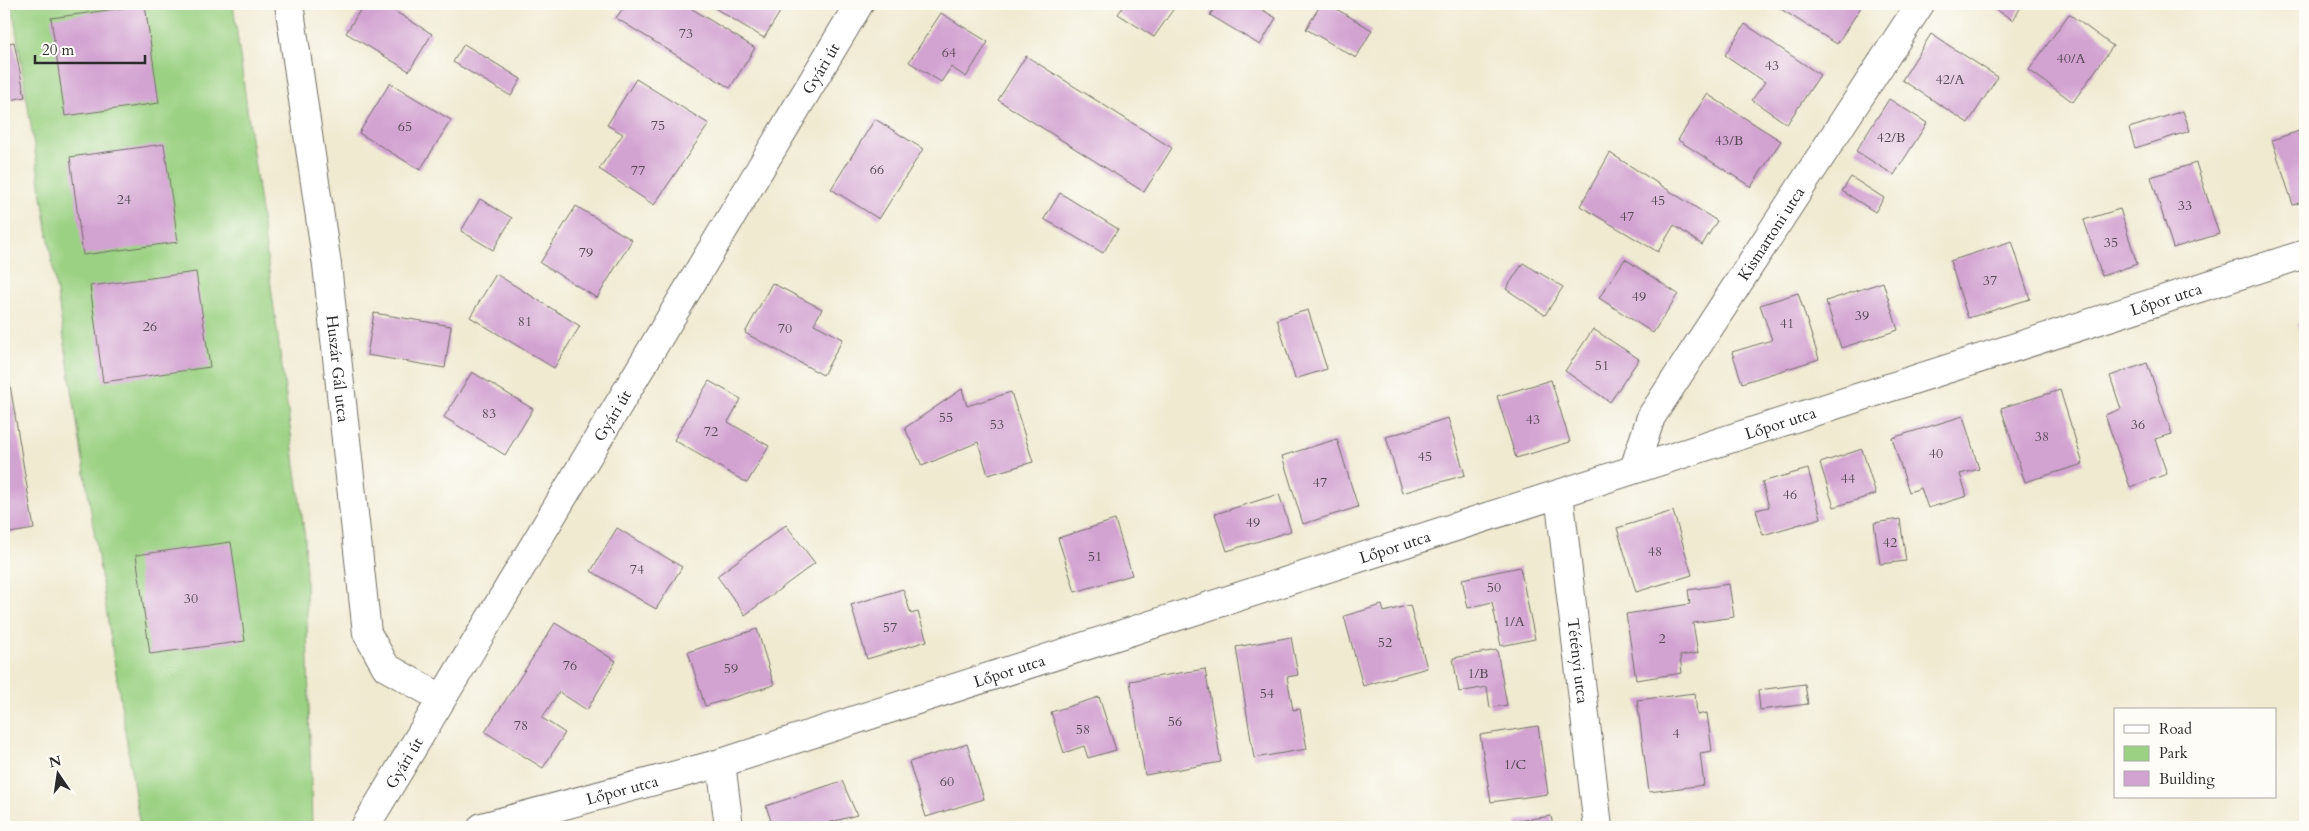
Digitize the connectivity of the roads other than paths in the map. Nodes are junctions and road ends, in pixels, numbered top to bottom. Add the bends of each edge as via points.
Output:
1 (289, 4) edge
2 (859, 4) edge
3 (1920, 4) edge
4 (2305, 254) edge
5 (1634, 469) junction
6 (1559, 494) junction
7 (441, 698) junction
8 (721, 763) junction
9 (365, 827) edge
10 (482, 827) edge
11 (729, 827) edge
12 (1598, 827) edge

1 - 7 street, Huszár Gál utca via 327,265 367,633 386,667
2 - 7 street, Gyári út
3 - 5 street, Kismartoni utca via 1651,417
4 - 5 street, Lőpor utca
5 - 6 street, Lőpor utca
6 - 8 street, Lőpor utca
6 - 12 street, Tétényi utca
7 - 9 street, Gyári út
8 - 10 street, Lőpor utca
8 - 11 street

